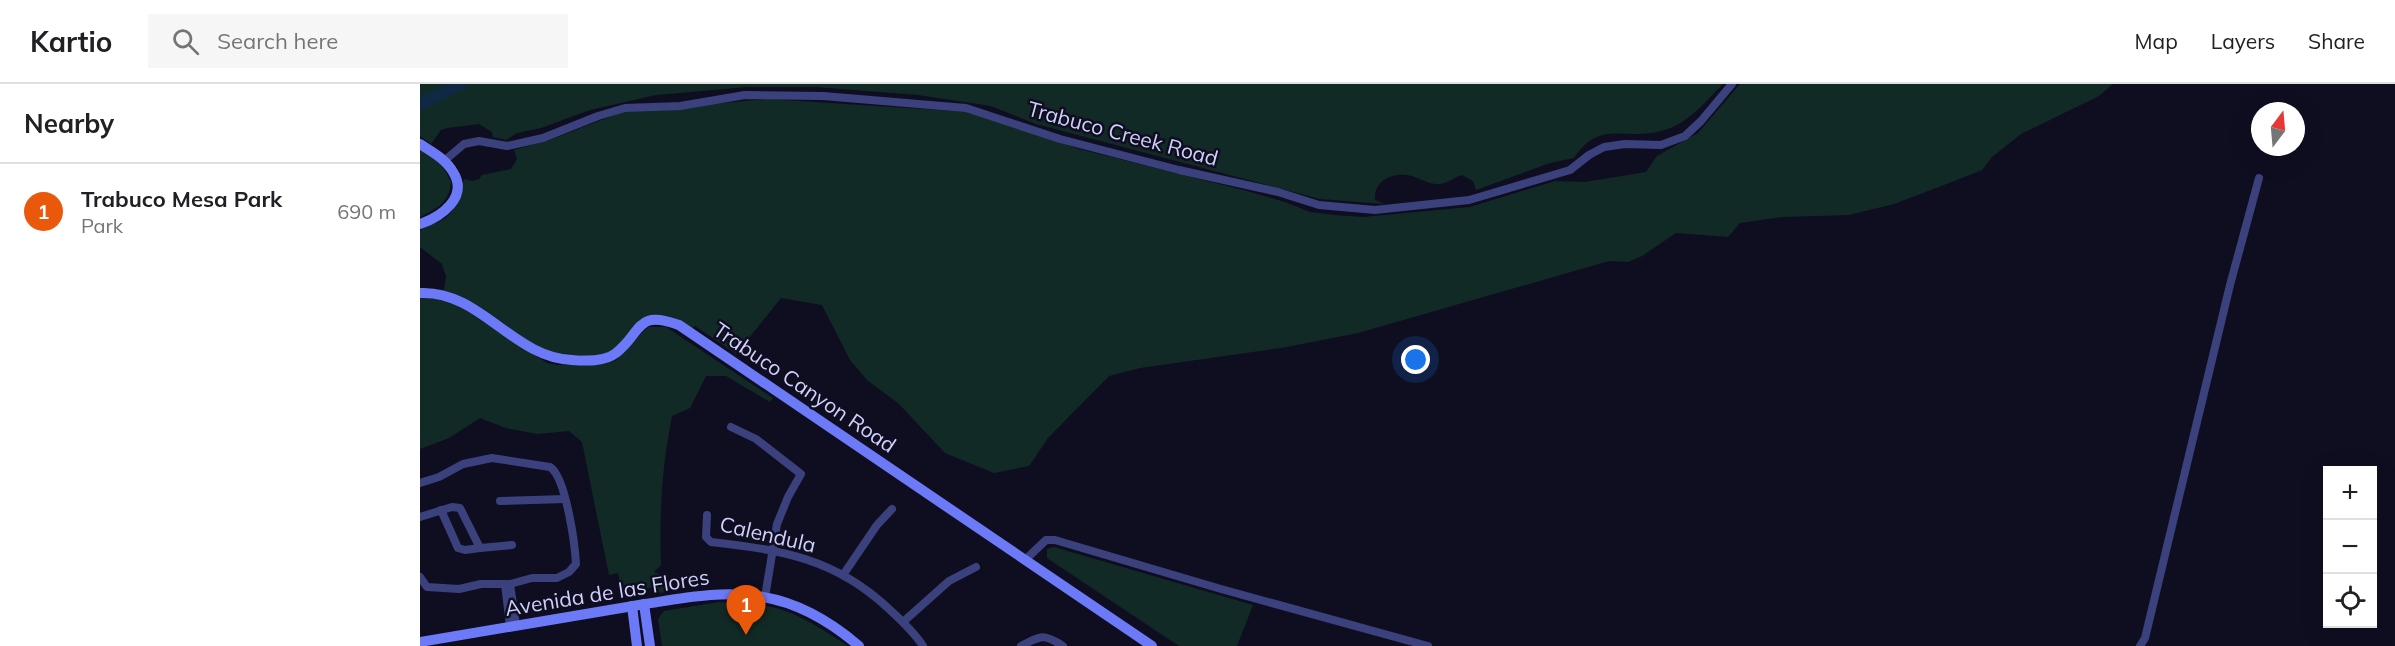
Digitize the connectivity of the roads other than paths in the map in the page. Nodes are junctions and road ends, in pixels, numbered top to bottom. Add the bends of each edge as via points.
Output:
1 (1732, 84) edge
2 (420, 144) edge
3 (441, 158) junction
4 (2259, 178) dead end
5 (420, 224) edge
6 (420, 293) edge
7 (731, 427) dead end
8 (420, 483) edge
9 (565, 499) junction
10 (500, 501) dead end
11 (892, 509) dead end
12 (441, 510) junction
13 (707, 515) dead end
14 (420, 517) edge
15 (512, 545) dead end
16 (480, 548) junction
17 (773, 550) junction
18 (1025, 560) junction
19 (976, 567) dead end
20 (843, 575) junction
21 (420, 577) edge
22 (507, 584) junction
23 (765, 597) junction
24 (644, 604) junction
25 (632, 606) junction
26 (903, 622) junction
27 (513, 626) junction
28 (420, 642) edge
29 (637, 646) edge
30 (651, 646) edge
31 (859, 646) edge
32 (923, 646) edge
33 (1022, 646) edge
34 (1063, 646) edge
35 (1152, 646) edge
36 (1428, 646) edge
37 (2140, 646) edge

1 - 3 street, Trabuco Creek Road via 1685,136 1661,146 1604,147 1570,170 1469,200 1375,210 1318,205 1060,139 966,108 823,96 745,95 680,106 625,108 543,138 507,146 479,141 464,144
2 - 3 main road
3 - 5 main road via 454,172 457,194 444,212
4 - 37 street
6 - 18 main road, Trabuco Canyon Road via 451,297 537,352 562,360 599,360 611,356 648,320 662,319 679,325
7 - 17 street via 756,439 801,474 777,524
8 - 9 street via 463,464 492,458 554,470
9 - 10 street
9 - 22 street via 576,559 574,569 557,578
11 - 20 street
12 - 14 street
12 - 16 street via 462,510
12 - 16 street via 458,548
13 - 17 street, Calendula via 706,537 711,542
15 - 16 street
17 - 20 street, Calendula
17 - 23 street
18 - 35 main road, Trabuco Canyon Road
18 - 36 street via 1046,540 1054,540
19 - 26 street via 949,581
20 - 26 street, Calendula
21 - 22 street via 427,587 459,589
22 - 27 street
23 - 24 main road, Avenida de las Flores via 713,594
23 - 31 main road, Avenida de las Flores via 816,615
24 - 25 main road, Avenida de las Flores
24 - 30 main road
25 - 27 main road, Avenida de las Flores
25 - 29 main road
26 - 32 street, Calendula
27 - 28 main road, Avenida de las Flores
33 - 34 street via 1043,636

